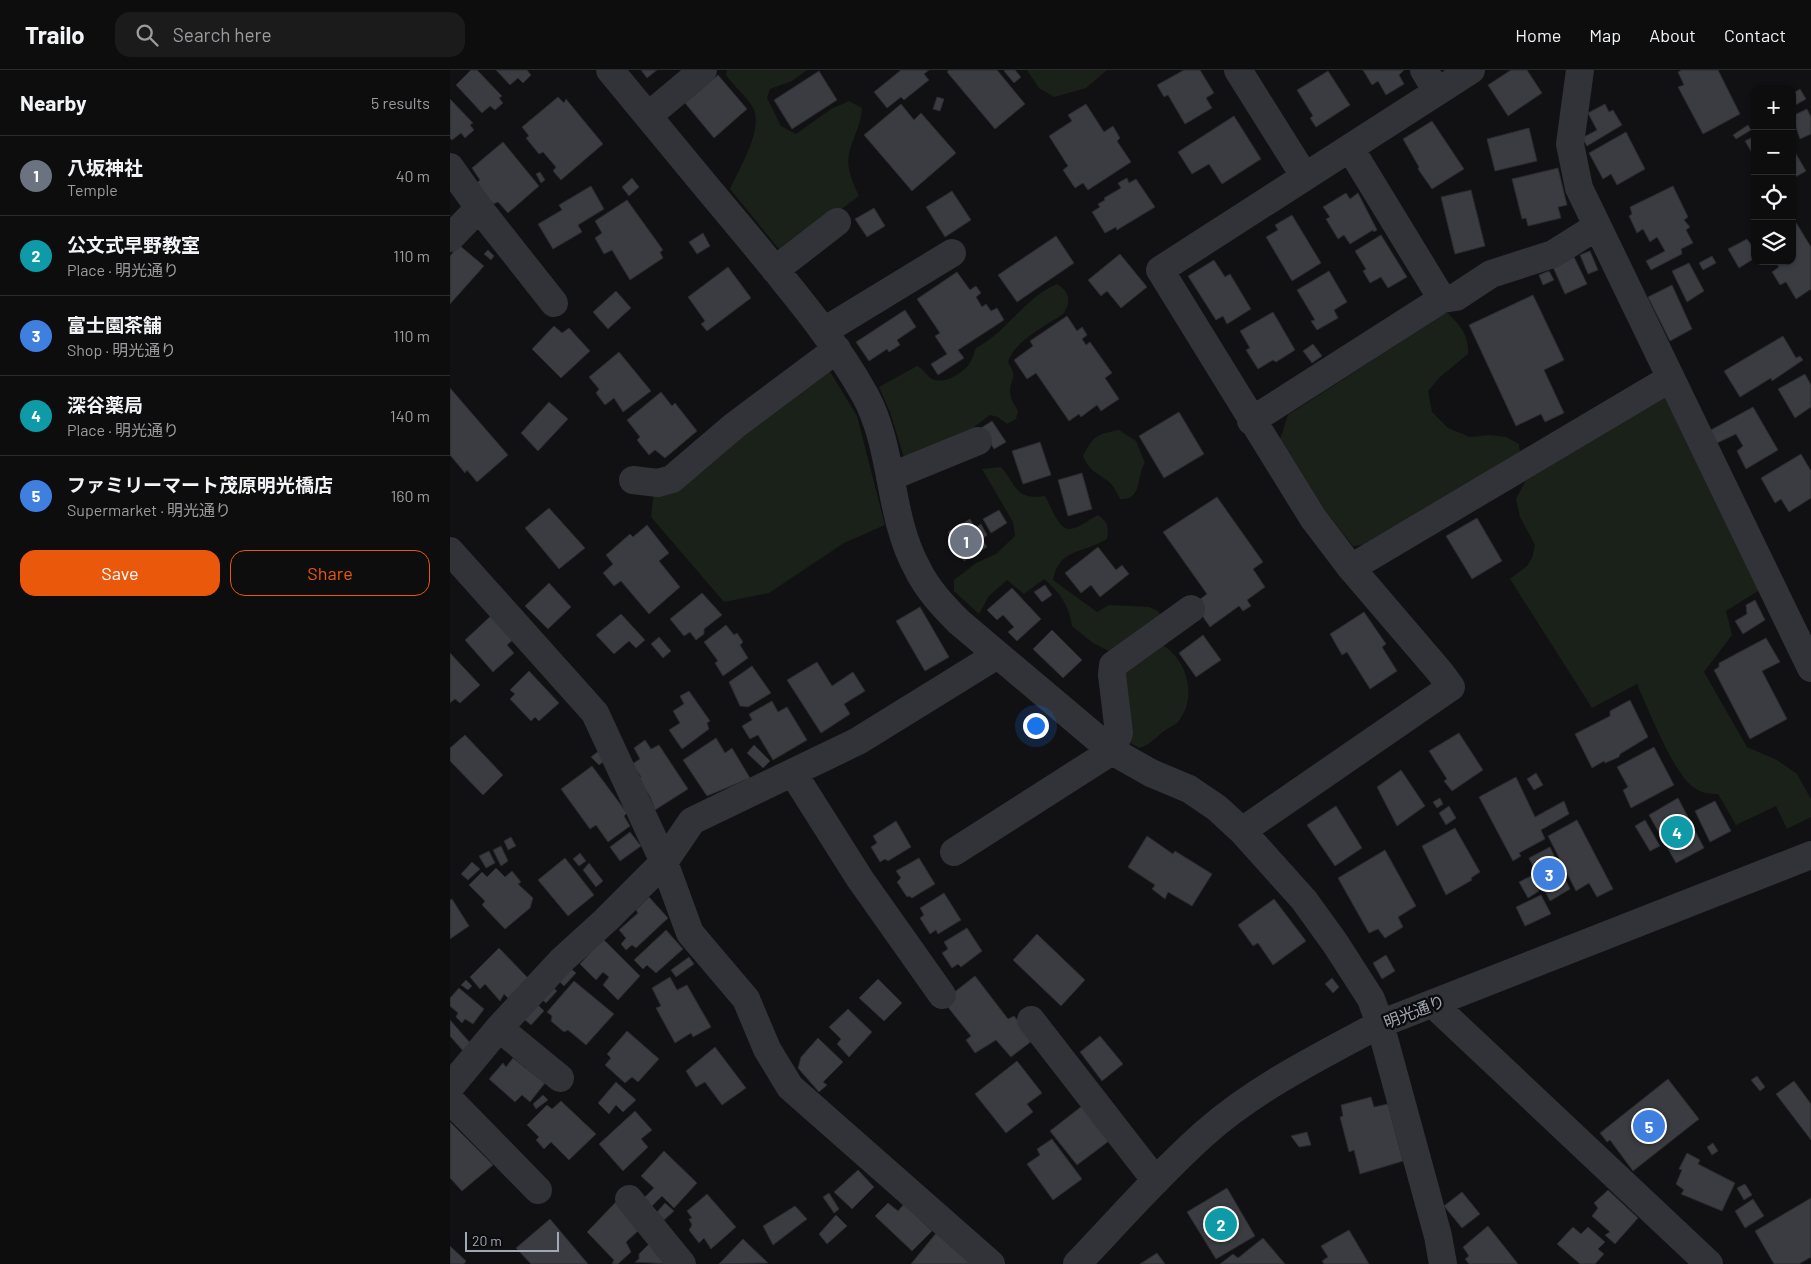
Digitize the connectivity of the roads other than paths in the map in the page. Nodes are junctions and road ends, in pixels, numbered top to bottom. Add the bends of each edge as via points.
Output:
1 (610, 70) edge
2 (703, 70) edge
3 (1238, 70) edge
4 (1471, 70) edge
5 (1580, 70) edge
6 (1430, 81) edge
7 (648, 116) junction
8 (1350, 148) junction
9 (450, 167) edge
10 (1305, 177) junction
11 (479, 208) junction
12 (838, 222) dead end
13 (1596, 227) junction
14 (450, 238) edge
15 (952, 253) dead end
16 (775, 270) junction
17 (1442, 299) junction
18 (554, 303) dead end
19 (830, 340) junction
20 (1670, 378) junction
21 (1251, 421) junction
22 (978, 441) dead end
23 (890, 477) junction
24 (633, 480) dead end
25 (450, 551) edge
26 (1350, 568) junction
27 (1191, 609) dead end
28 (997, 655) junction
29 (1811, 668) edge
30 (1112, 751) junction
31 (793, 774) junction
32 (1242, 831) junction
33 (954, 852) dead end
34 (1811, 856) edge
35 (664, 862) junction
36 (942, 995) dead end
37 (1432, 1004) junction
38 (1032, 1020) dead end
39 (1380, 1024) junction
40 (500, 1028) junction
41 (560, 1078) dead end
42 (450, 1087) edge
43 (450, 1100) edge
44 (1156, 1181) junction
45 (538, 1190) dead end
46 (628, 1199) dead end
47 (682, 1264) edge
48 (991, 1264) edge
49 (1076, 1264) edge
50 (1443, 1264) edge
51 (1709, 1264) edge

1 - 7 street
2 - 7 street
3 - 10 street
4 - 6 street
5 - 13 street via 1570,144 1578,188
6 - 8 street
7 - 16 street
8 - 10 street
8 - 17 street
9 - 11 street
10 - 21 street via 1160,270
11 - 14 street
11 - 18 street
12 - 16 street
13 - 17 street via 1554,254 1491,274 1456,297
13 - 20 street
15 - 19 street
16 - 19 street
17 - 21 street
19 - 23 street via 866,397
19 - 24 street via 672,479 658,483
20 - 26 street
20 - 29 street
21 - 26 street via 1313,518
22 - 23 street
23 - 28 street via 907,546 917,568 944,606
25 - 35 street via 595,713
26 - 32 street via 1451,687
27 - 30 street via 1113,665 1119,733
28 - 30 street
28 - 31 street via 858,741
30 - 32 street via 1189,789
30 - 33 street
31 - 35 street via 692,821
31 - 36 street via 860,879
32 - 39 street via 1304,900 1371,999
34 - 37 street, 明光通り
35 - 40 street via 562,960
35 - 48 street via 690,933 746,999 767,1048 790,1088
37 - 39 street, 明光通り
37 - 51 street
38 - 44 street
39 - 44 street, 明光通り via 1254,1097 1206,1132
39 - 50 street
40 - 41 street
40 - 42 street
43 - 45 street
44 - 49 street, 明光通り
46 - 47 street

